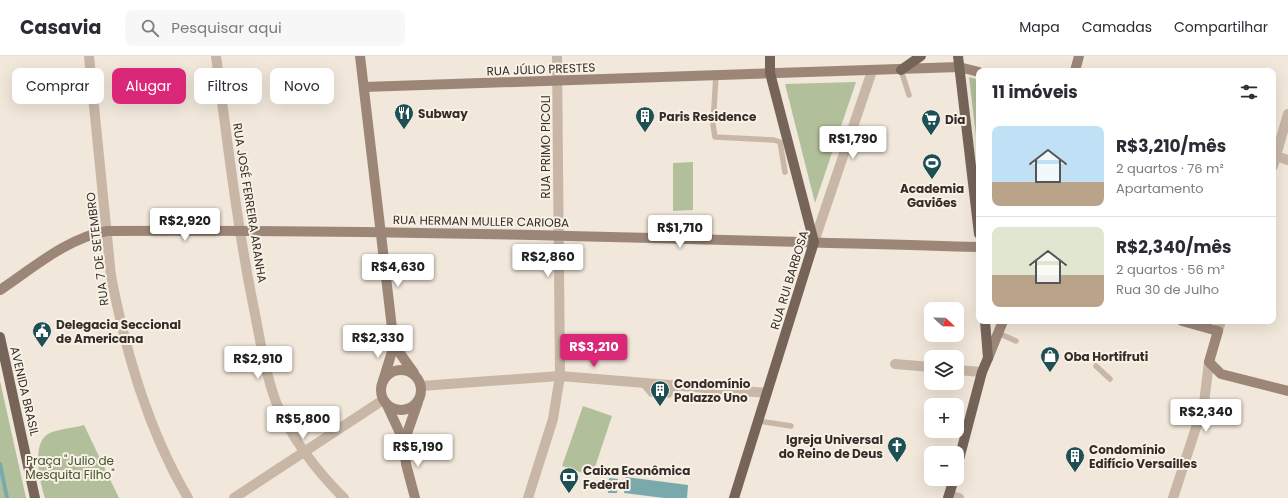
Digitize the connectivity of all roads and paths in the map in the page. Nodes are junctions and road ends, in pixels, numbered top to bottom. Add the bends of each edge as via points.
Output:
1 (89, 56) edge
2 (216, 56) edge
3 (360, 56) edge
4 (557, 56) edge
5 (770, 56) edge
6 (921, 56) edge
7 (958, 56) edge
8 (1079, 56) edge
9 (959, 67) junction
10 (1076, 68) edge
11 (901, 70) junction
12 (872, 71) junction
13 (976, 71) edge
14 (770, 74) junction
15 (716, 75) junction
16 (558, 81) junction
17 (364, 87) junction
18 (909, 95) dead end
19 (1288, 114) edge
20 (1276, 153) edge
21 (1276, 159) edge
22 (1288, 160) edge
23 (785, 172) dead end
24 (976, 209) edge
25 (239, 230) junction
26 (107, 231) junction
27 (380, 233) junction
28 (559, 235) junction
29 (814, 242) junction
30 (976, 247) edge
31 (0, 290) edge
32 (985, 324) edge
33 (1001, 324) edge
34 (1193, 324) edge
35 (1220, 324) edge
36 (1218, 331) junction
37 (998, 333) junction
38 (0, 337) edge
39 (1016, 341) dead end
40 (394, 345) junction
41 (988, 358) junction
42 (1209, 362) junction
43 (895, 364) dead end
44 (924, 366) edge
45 (1096, 366) dead end
46 (964, 371) edge
47 (982, 372) junction
48 (560, 376) junction
49 (1110, 379) dead end
50 (383, 381) junction
51 (420, 383) junction
52 (1288, 391) edge
53 (767, 393) junction
54 (420, 398) junction
55 (385, 403) junction
56 (759, 421) junction
57 (792, 426) dead end
58 (404, 442) junction
59 (963, 446) edge
60 (305, 452) junction
61 (952, 486) edge
62 (949, 496) edge
63 (35, 498) edge
64 (188, 498) edge
65 (234, 498) edge
66 (344, 498) edge
67 (415, 498) edge
68 (528, 498) edge
69 (734, 498) edge
70 (959, 498) edge
71 (1173, 498) edge

1 - 26 street, RUA 7 DE SETEMBRO
2 - 25 street, RUA JOSÉ FERREIRA ARANHA
3 - 17 main road
4 - 16 street, RUA PRIMO PICOLI
5 - 14 main road
6 - 11 main road
7 - 9 main road
8 - 10 main road
9 - 11 main road, RUA JÚLIO PRESTES
9 - 13 main road, RUA JÚLIO PRESTES
9 - 24 main road
11 - 12 main road, RUA JÚLIO PRESTES
11 - 18 lane
12 - 14 main road, RUA JÚLIO PRESTES
12 - 29 street, RUA RUI BARBOSA
14 - 15 main road, RUA JÚLIO PRESTES
14 - 29 main road
15 - 16 main road, RUA JÚLIO PRESTES
15 - 23 lane via 715,137 780,142
16 - 17 main road, RUA JÚLIO PRESTES
16 - 28 street, RUA PRIMO PICOLI
17 - 27 main road
19 - 20 street
21 - 22 street
25 - 26 main road, RUA HERMAN MULLER CARIOBA
25 - 27 main road, RUA HERMAN MULLER CARIOBA
25 - 60 street, RUA JOSÉ FERREIRA ARANHA via 266,369 277,403
26 - 31 main road, RUA HERMAN MULLER CARIOBA via 91,234 65,247
26 - 64 street, RUA 7 DE SETEMBRO via 111,276 140,390 167,458
27 - 28 main road, RUA HERMAN MULLER CARIOBA
27 - 40 main road
28 - 29 main road, RUA HERMAN MULLER CARIOBA
28 - 48 street, RUA PRIMO PICOLI
29 - 30 main road, RUA HERMAN MULLER CARIOBA
29 - 53 main road, RUA RUI BARBOSA
32 - 41 main road
33 - 37 main road
34 - 36 main road
35 - 36 street
36 - 42 main road
37 - 39 lane
37 - 41 main road
38 - 63 main road, AVENIDA BRASIL
40 - 50 main road
40 - 51 main road
41 - 47 main road
42 - 52 main road via 1221,374
42 - 71 street via 1204,403
43 - 44 street
45 - 49 lane
46 - 47 street
47 - 59 main road
48 - 51 street
48 - 53 street
48 - 68 street, RUA PRIMO PICOLI via 553,419
50 - 51 main road via 386,375 398,370 410,371
50 - 55 main road via 381,394
51 - 54 main road
53 - 56 main road, RUA RUI BARBOSA
54 - 55 main road via 411,408 399,411
54 - 58 main road
55 - 58 main road
55 - 60 street
56 - 57 lane
56 - 69 main road, RUA RUI BARBOSA
58 - 67 main road via 406,464
60 - 65 street
60 - 66 street, RUA JOSÉ FERREIRA ARANHA
61 - 62 main road
62 - 70 street

